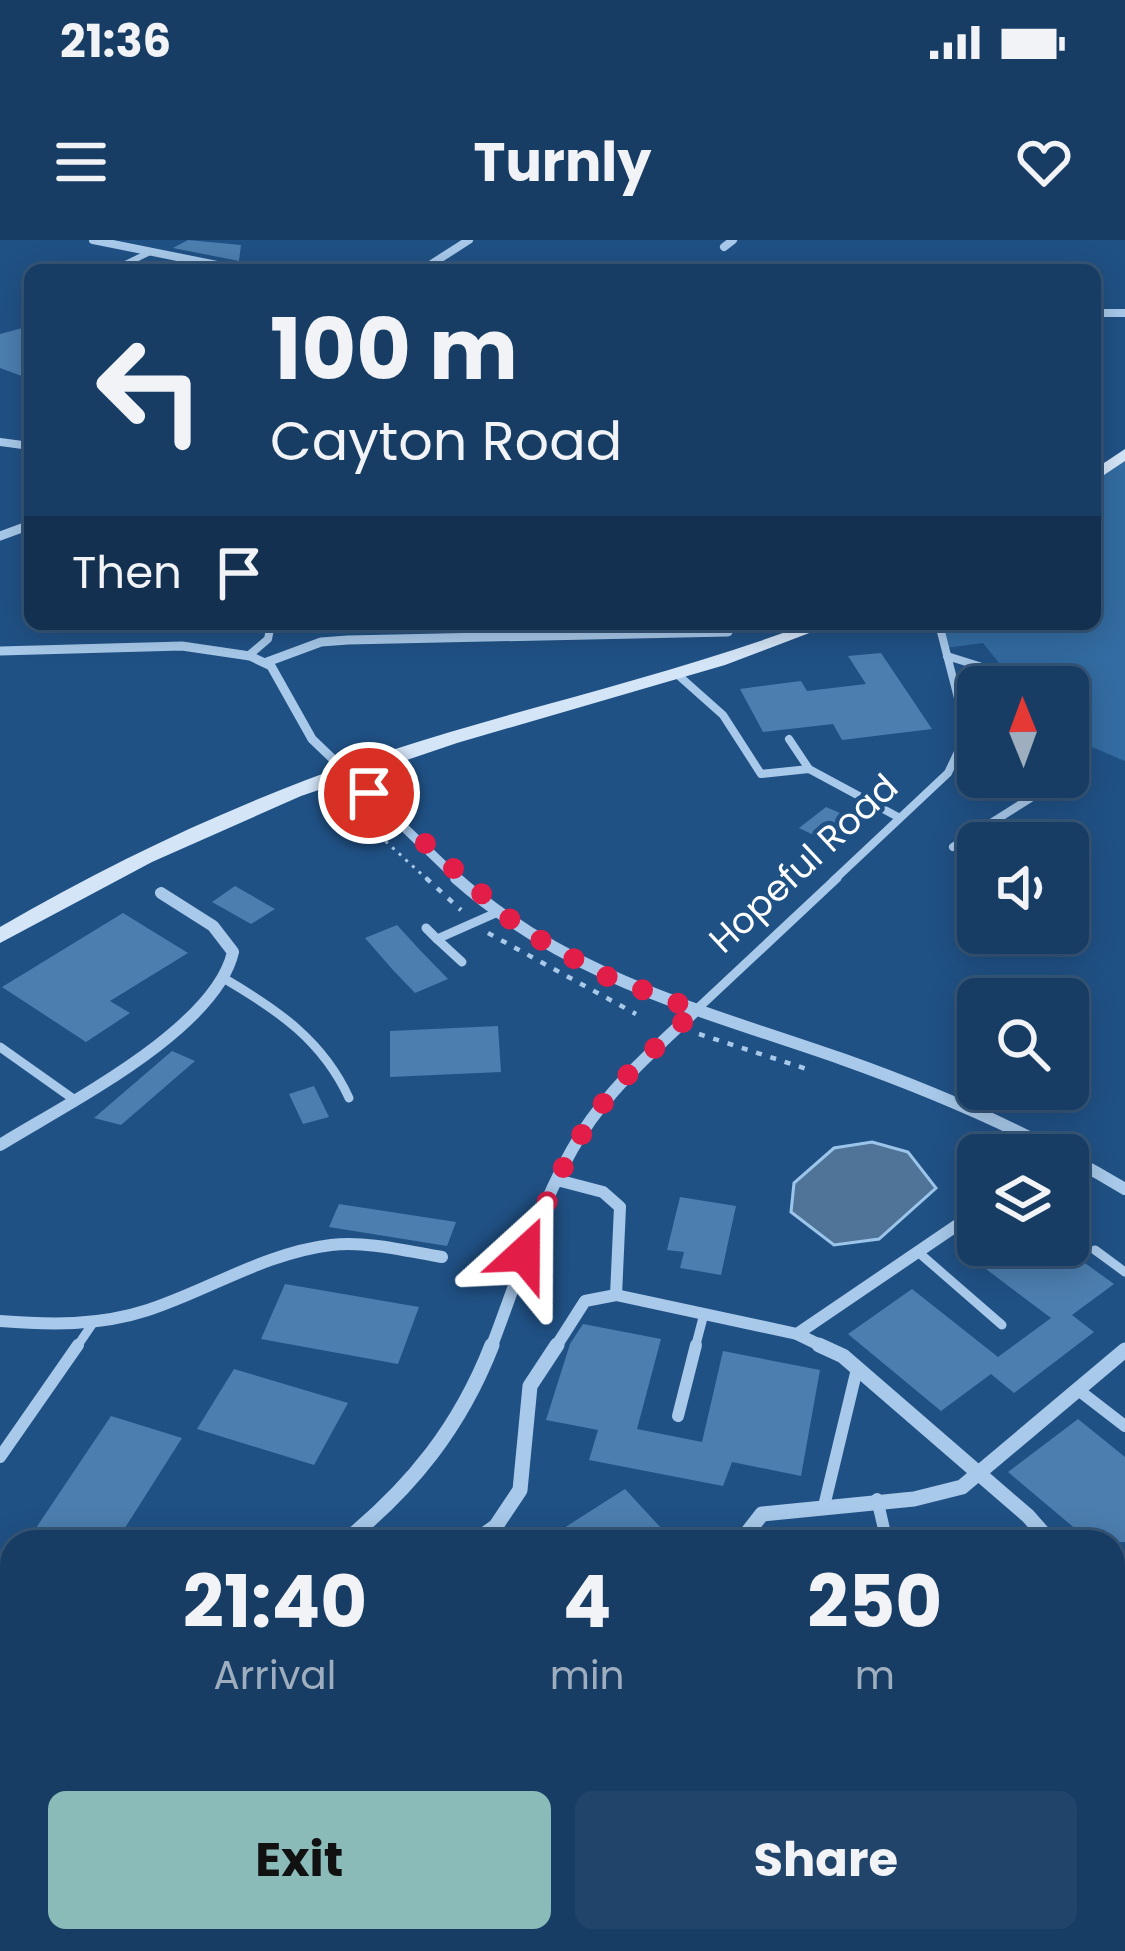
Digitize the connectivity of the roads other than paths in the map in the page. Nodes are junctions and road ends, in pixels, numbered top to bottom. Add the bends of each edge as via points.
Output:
1 (93, 240) edge
2 (469, 240) edge
3 (733, 240) edge
4 (724, 247) dead end
5 (151, 252) junction
6 (126, 264) edge
7 (212, 264) edge
8 (431, 264) edge
9 (270, 630) edge
10 (807, 630) edge
11 (940, 630) edge
12 (728, 632) dead end
13 (0, 651) edge
14 (248, 656) junction
15 (947, 656) junction
16 (267, 662) junction
17 (979, 666) edge
18 (678, 675) junction
19 (789, 739) dead end
20 (809, 769) junction
21 (347, 772) junction
22 (1031, 798) edge
23 (898, 818) junction
24 (953, 847) dead end
25 (161, 893) dead end
26 (498, 912) junction
27 (426, 928) dead end
28 (0, 936) edge
29 (437, 939) junction
30 (462, 962) dead end
31 (225, 980) junction
32 (696, 1010) junction
33 (0, 1047) edge
34 (72, 1098) junction
35 (349, 1098) dead end
36 (0, 1145) edge
37 (557, 1180) junction
38 (1125, 1189) edge
39 (957, 1225) edge
40 (1095, 1250) dead end
41 (918, 1252) junction
42 (442, 1257) dead end
43 (1125, 1272) edge
44 (616, 1295) junction
45 (704, 1314) junction
46 (0, 1322) edge
47 (93, 1323) junction
48 (1002, 1325) dead end
49 (797, 1334) junction
50 (1125, 1350) edge
51 (857, 1370) junction
52 (1078, 1389) junction
53 (678, 1416) dead end
54 (1125, 1426) edge
55 (0, 1457) edge
56 (976, 1472) junction
57 (878, 1499) junction
58 (825, 1502) junction
59 (361, 1530) edge
60 (497, 1530) edge
61 (749, 1530) edge
62 (884, 1530) edge
63 (1038, 1530) edge

1 - 5 street
2 - 8 street
3 - 4 street
5 - 6 lane
5 - 7 street
9 - 14 lane
10 - 18 main road
11 - 15 lane, Hopeful Road
12 - 16 street via 321,641
13 - 14 street via 185,647
14 - 16 street
15 - 17 lane
15 - 23 lane, Hopeful Road via 967,733 962,751 939,784
16 - 21 street via 312,739
18 - 20 lane via 715,707 761,773
18 - 21 main road
19 - 20 lane
20 - 23 lane
21 - 26 street
21 - 28 main road via 169,845
22 - 24 lane
23 - 32 lane, Hopeful Road
25 - 31 street via 229,943 234,958
26 - 29 lane
26 - 32 street via 589,968
27 - 29 lane
29 - 30 lane
31 - 34 street via 183,1023
31 - 35 lane via 284,1013 338,1067
32 - 37 street, Hopeful Road via 619,1083
32 - 38 street via 950,1097
33 - 34 lane
34 - 36 street
37 - 44 street via 603,1192 620,1207
37 - 59 street, Hopeful Road via 455,1429 432,1463
39 - 41 street
40 - 43 lane
41 - 48 lane
41 - 49 street
42 - 47 street via 328,1245
44 - 45 street
44 - 60 street via 577,1307 537,1369 520,1490
45 - 49 street
45 - 53 lane
46 - 47 street
47 - 55 lane
49 - 51 street
50 - 52 street
51 - 56 street
51 - 58 lane
52 - 54 lane
52 - 56 street
56 - 57 street via 938,1495
56 - 63 street
57 - 58 street
57 - 62 lane
58 - 61 street via 762,1514

